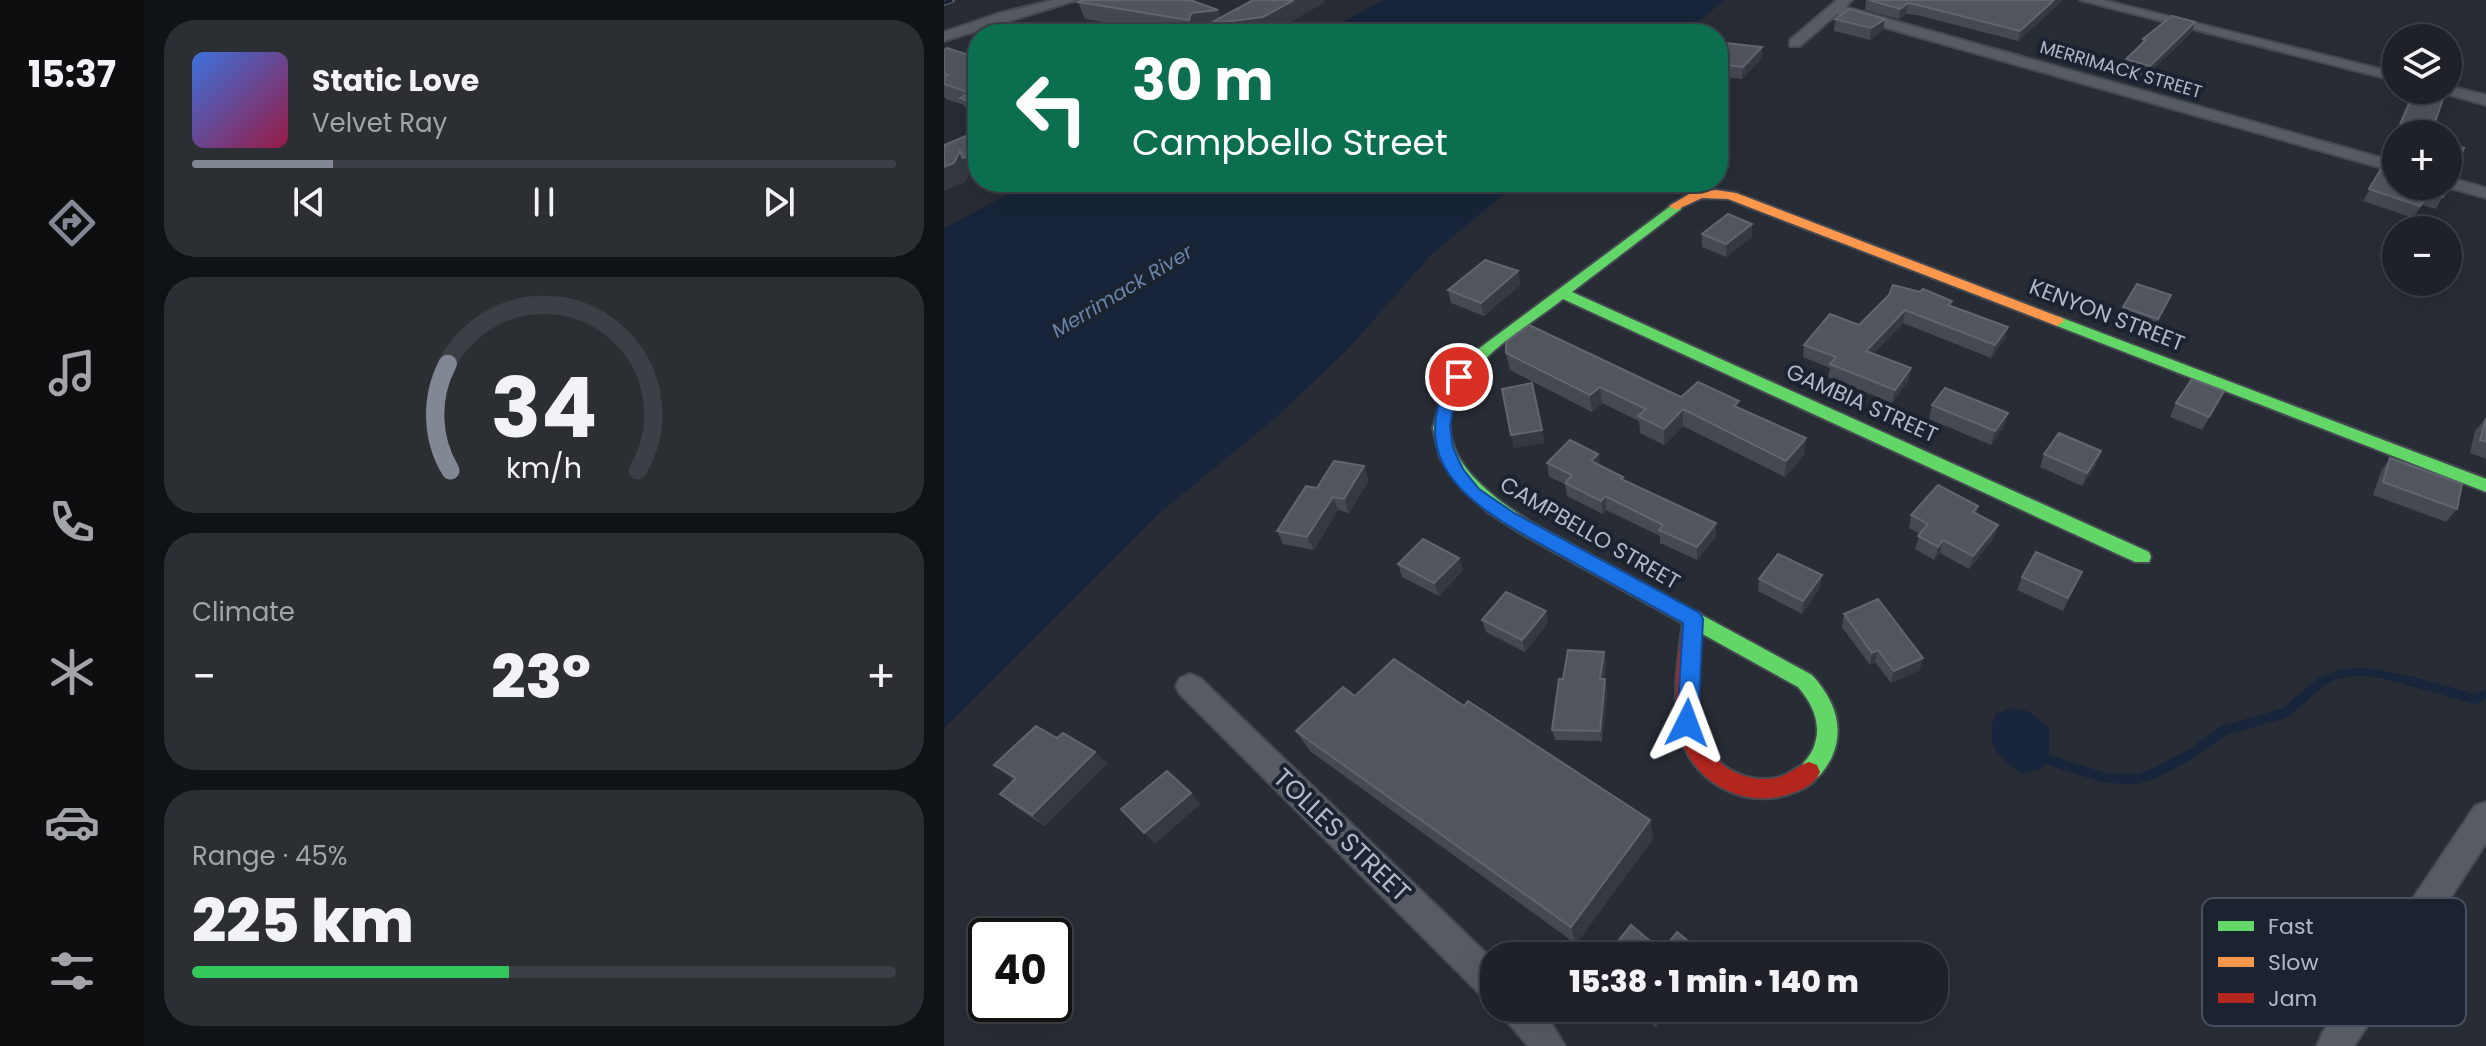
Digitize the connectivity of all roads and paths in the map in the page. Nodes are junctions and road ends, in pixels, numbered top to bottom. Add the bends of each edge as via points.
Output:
1 (1070, 0) edge
2 (2087, 0) edge
3 (1841, 4) edge
4 (982, 24) edge
5 (968, 29) edge
6 (944, 37) edge
7 (1795, 43) dead end
8 (2382, 74) edge
9 (2462, 94) edge
10 (2486, 100) edge
11 (2382, 163) edge
12 (2462, 186) edge
13 (1710, 192) joint
14 (2486, 193) edge
15 (1562, 293) junction
16 (2486, 486) edge
17 (2142, 557) dead end
18 (1693, 619) junction
19 (1190, 686) dead end
20 (2486, 816) edge
21 (2432, 898) edge
22 (1480, 970) edge
23 (1532, 1022) edge
24 (2347, 1026) edge
25 (1548, 1046) edge
26 (2334, 1046) edge

1 - 4 street
2 - 8 street
3 - 7 street
3 - 11 street, MERRIMACK STREET
5 - 6 street
9 - 10 street
12 - 14 street
13 - 15 street, CAMPBELLO STREET via 1689,196
13 - 16 street, KENYON STREET via 1761,207
15 - 17 street, GAMBIA STREET
15 - 18 street, CAMPBELLO STREET via 1459,377 1446,403 1445,448 1473,493 1508,518
18 - 18 street, CAMPBELLO STREET via 1687,723 1690,744 1702,764 1720,780 1743,789 1790,785 1809,773 1829,737 1820,697 1806,682
19 - 22 street, TOLLES STREET
20 - 21 street
23 - 25 street
24 - 26 street

